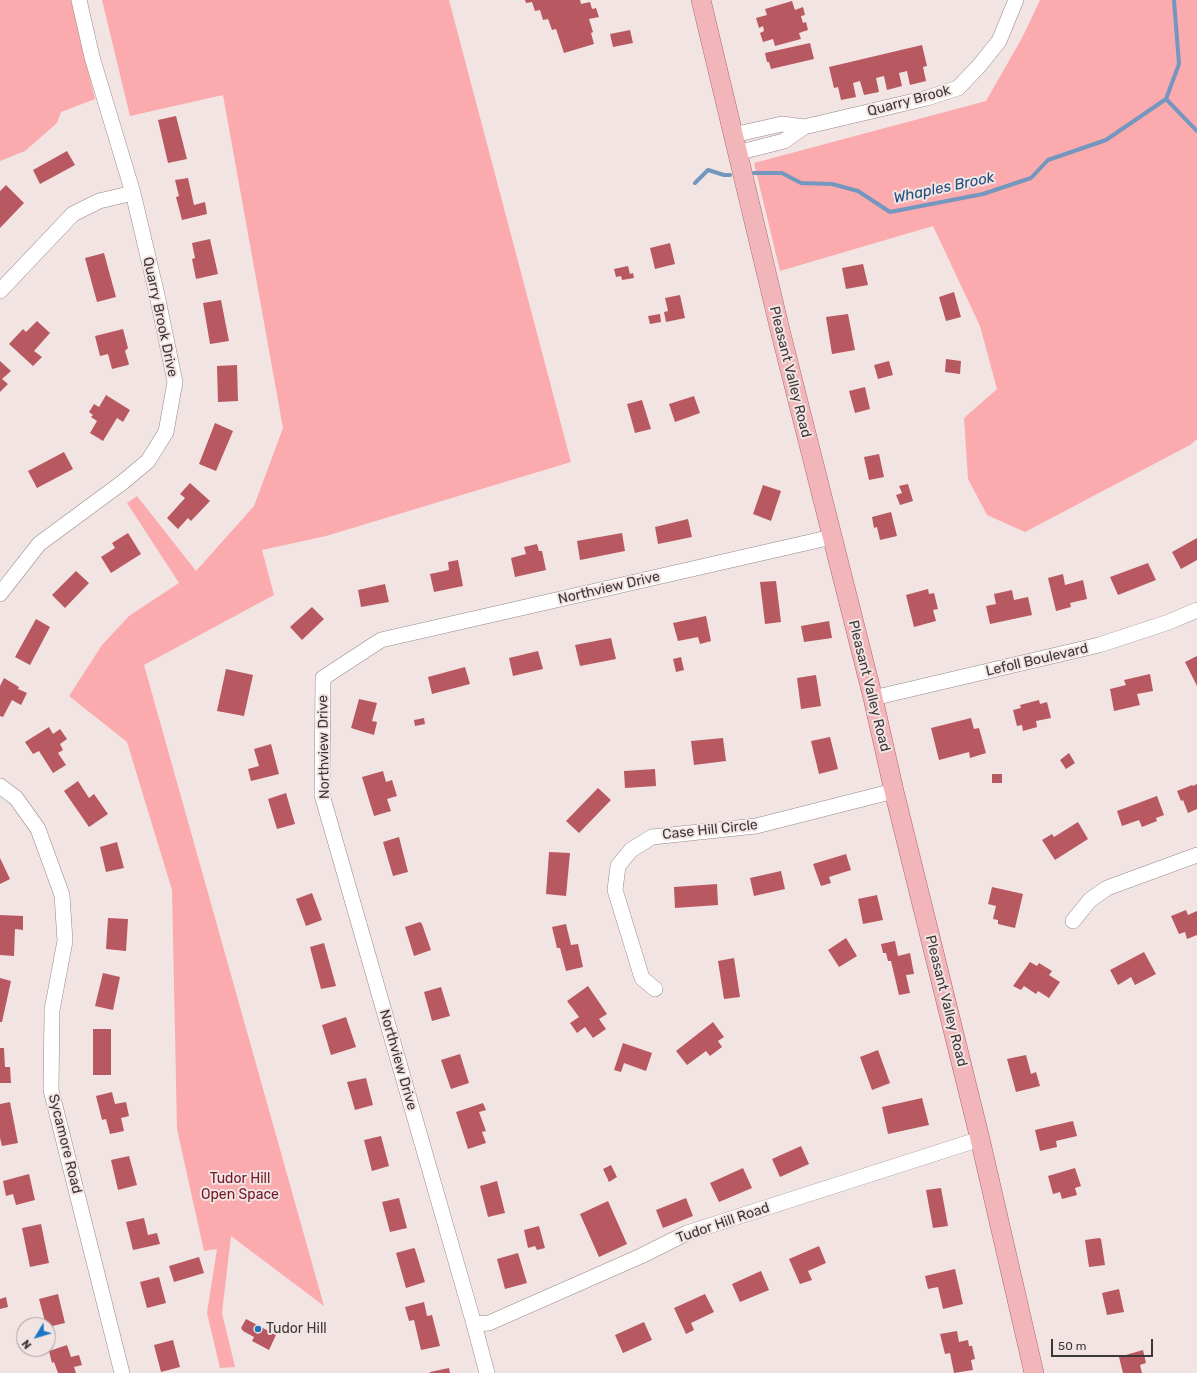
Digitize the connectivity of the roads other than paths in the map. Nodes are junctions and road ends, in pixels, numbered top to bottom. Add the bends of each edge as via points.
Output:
1 (79, 0) edge
2 (701, 0) edge
3 (1016, 0) edge
4 (804, 127) junction
5 (733, 135) junction
6 (737, 153) junction
7 (133, 193) junction
8 (0, 291) edge
9 (832, 537) junction
10 (0, 593) edge
11 (1197, 610) edge
12 (873, 698) junction
13 (0, 786) edge
14 (894, 791) junction
15 (1197, 855) edge
16 (1073, 921) dead end
17 (655, 989) dead end
18 (980, 1139) junction
19 (474, 1324) junction
20 (122, 1373) edge
21 (486, 1373) edge
22 (1034, 1373) edge

1 - 7 street, Quarry Brook Drive via 92,57
2 - 5 main road, Pleasant Valley Road
3 - 4 street, Quarry Brook via 999,41 958,88 927,98
4 - 5 street, Quarry Brook via 782,124
4 - 6 street, Quarry Brook via 784,141
5 - 6 main road, Pleasant Valley Road
6 - 9 main road, Pleasant Valley Road
7 - 8 street via 100,201 73,214
7 - 10 street, Quarry Brook Drive via 175,382 166,432 148,461 39,544
9 - 12 main road, Pleasant Valley Road
9 - 19 street, Northview Drive via 381,640 323,678 322,795
11 - 12 street, Lefoll Boulevard via 1098,646
12 - 14 main road, Pleasant Valley Road
13 - 20 street, Sycamore Road via 16,798 38,829 62,895 65,941 52,1010 51,1090
14 - 17 street, Case Hill Circle via 756,826 652,836 631,850 618,866 615,890 642,978
14 - 18 main road, Pleasant Valley Road
15 - 16 street via 1107,888 1090,900
18 - 19 street, Tudor Hill Road via 687,1233 641,1256 489,1322
18 - 22 main road, Pleasant Valley Road
19 - 21 street, Northview Drive

